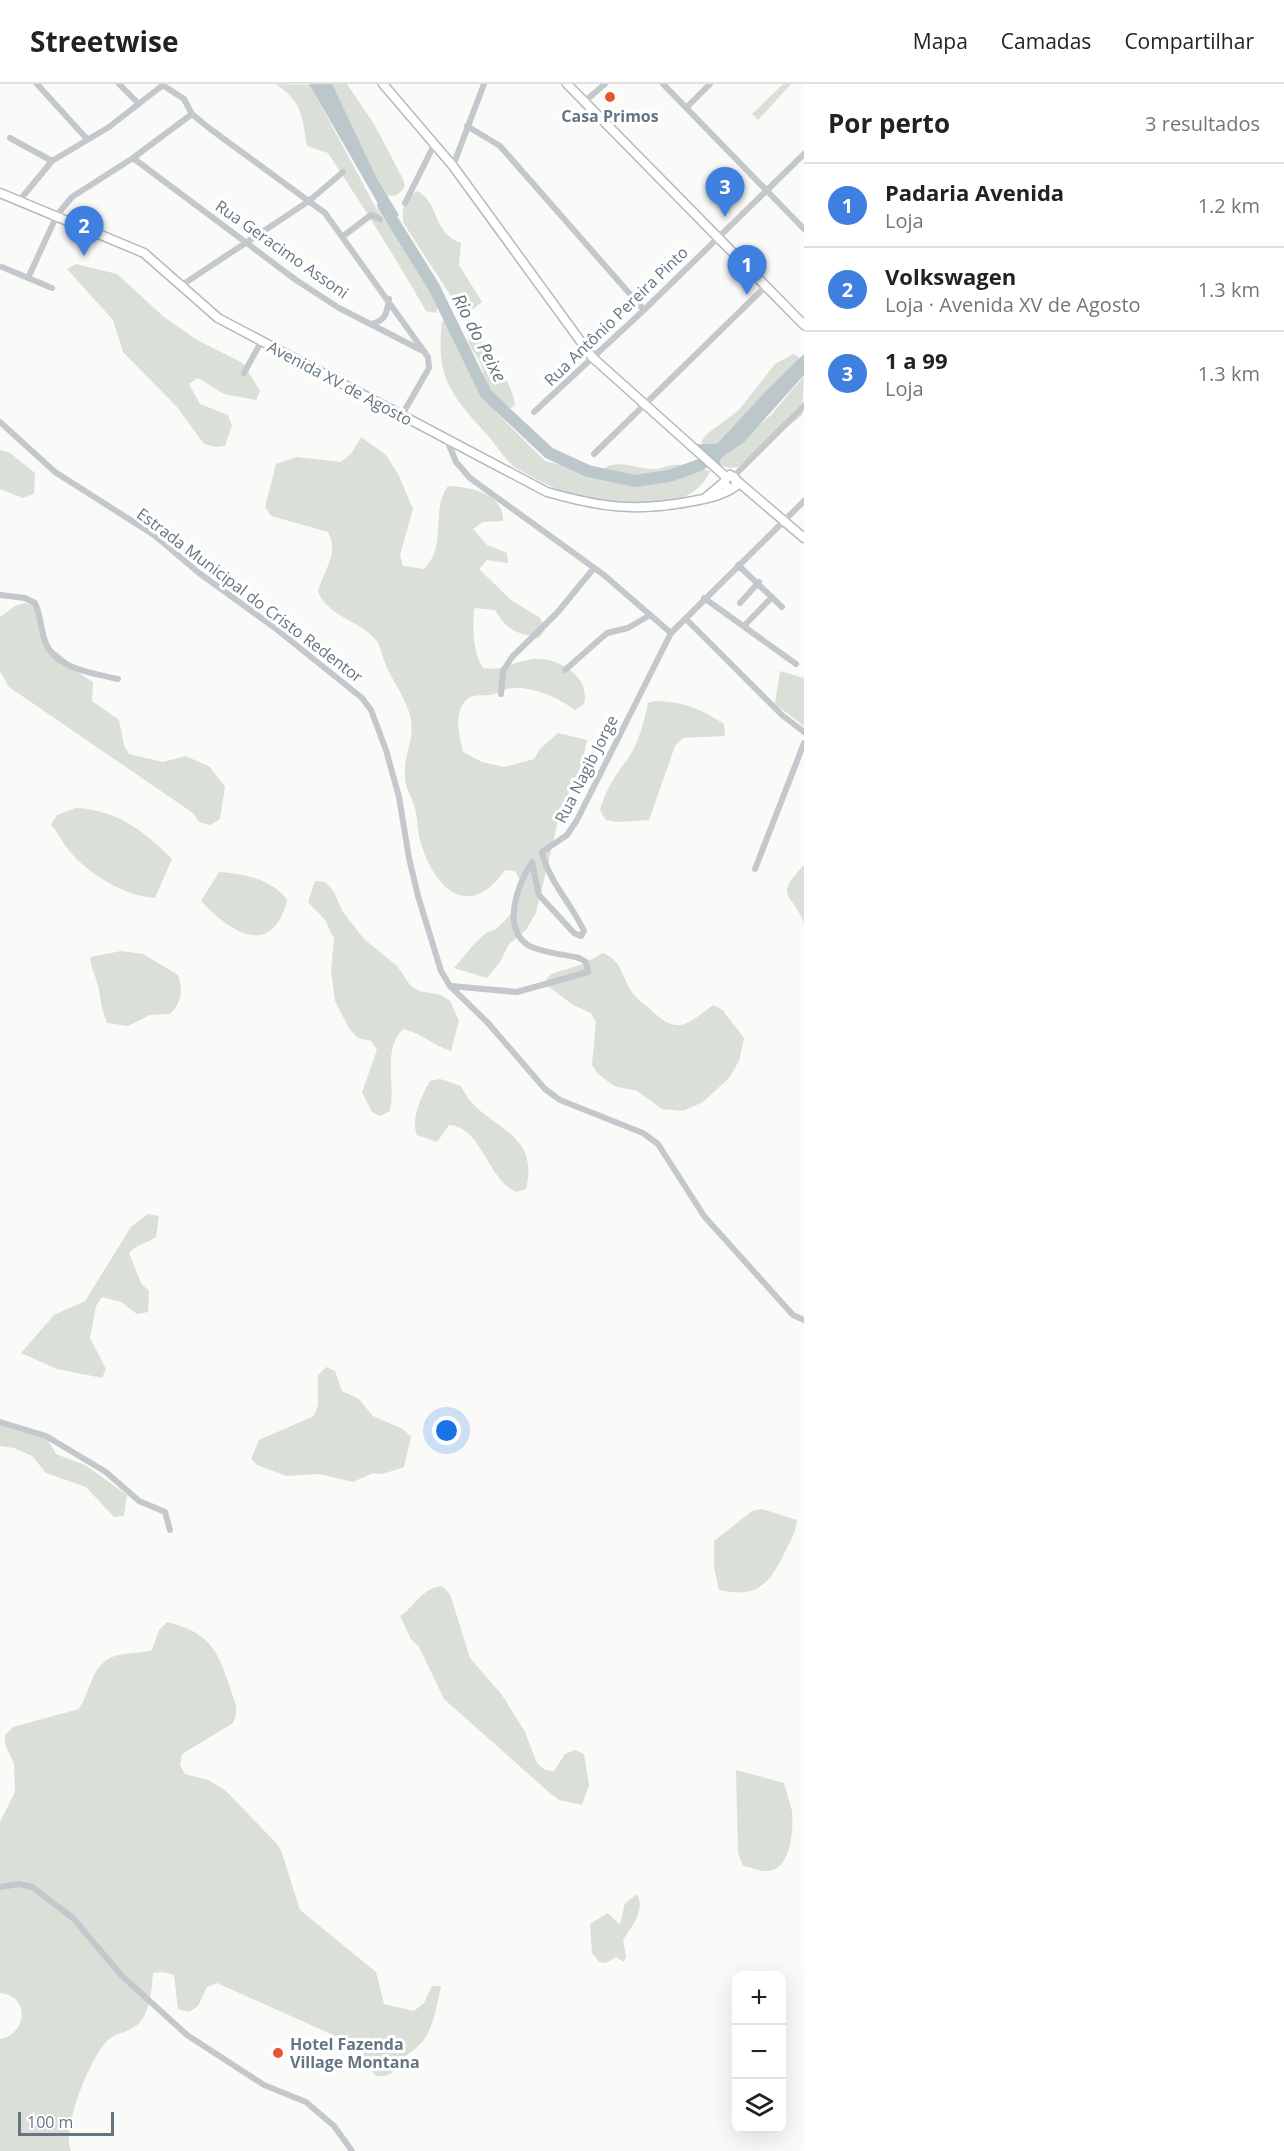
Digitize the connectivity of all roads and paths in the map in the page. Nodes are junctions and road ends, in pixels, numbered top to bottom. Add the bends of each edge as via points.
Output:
1 (38, 84) edge
2 (119, 84) edge
3 (383, 84) edge
4 (484, 84) edge
5 (567, 84) edge
6 (605, 84) edge
7 (663, 84) edge
8 (710, 84) edge
9 (164, 85) edge
10 (584, 102) junction
11 (139, 104) junction
12 (686, 108) junction
13 (192, 114) junction
14 (467, 126) junction
15 (10, 138) dead end
16 (87, 139) junction
17 (434, 145) junction
18 (804, 154) edge
19 (133, 158) junction
20 (52, 161) junction
21 (453, 166) junction
22 (343, 172) dead end
23 (767, 190) junction
24 (0, 193) edge
25 (19, 201) junction
26 (309, 201) junction
27 (405, 203) dead end
28 (57, 215) junction
29 (380, 219) dead end
30 (804, 229) edge
31 (342, 237) junction
32 (716, 238) junction
33 (247, 242) junction
34 (2, 267) dead end
35 (28, 278) junction
36 (182, 285) junction
37 (765, 287) junction
38 (52, 288) dead end
39 (389, 299) junction
40 (644, 310) junction
41 (371, 324) junction
42 (804, 325) edge
43 (261, 342) junction
44 (423, 351) junction
45 (592, 357) junction
46 (244, 373) dead end
47 (645, 405) junction
48 (804, 406) edge
49 (534, 412) dead end
50 (402, 415) junction
51 (0, 422) edge
52 (447, 440) junction
53 (594, 454) dead end
54 (728, 481) junction
55 (804, 501) edge
56 (784, 520) junction
57 (804, 538) edge
58 (738, 565) junction
59 (594, 568) junction
60 (759, 582) junction
61 (0, 595) edge
62 (772, 597) junction
63 (704, 598) junction
64 (740, 603) dead end
65 (782, 607) dead end
66 (650, 615) junction
67 (686, 619) junction
68 (744, 627) junction
69 (671, 633) junction
70 (796, 664) dead end
71 (565, 670) dead end
72 (118, 679) dead end
73 (501, 694) dead end
74 (804, 732) edge
75 (804, 743) edge
76 (542, 852) junction
77 (532, 862) junction
78 (755, 869) dead end
79 (450, 986) junction
80 (804, 1320) edge
81 (0, 1422) edge
82 (170, 1530) dead end
83 (0, 1887) edge
84 (352, 2151) edge

1 - 16 street
2 - 11 street
3 - 17 street
4 - 14 street
5 - 10 street
6 - 10 street
7 - 12 street
8 - 12 street
9 - 11 street
9 - 13 street via 184,99
10 - 32 street
11 - 16 street
12 - 23 street
13 - 19 street
13 - 26 street
14 - 21 street
14 - 40 street via 500,146
15 - 20 street
16 - 20 street
17 - 21 street
17 - 27 street
18 - 23 street, Rua Antônio Pereira Pinto
19 - 28 street via 72,197
19 - 33 street, Rua Geracimo Assoni
20 - 25 street
21 - 45 street
22 - 26 street
23 - 30 street
23 - 32 street, Rua Antônio Pereira Pinto
24 - 25 street, Avenida XV de Agosto
25 - 28 street, Avenida XV de Agosto
26 - 31 street via 325,213
26 - 33 street
28 - 35 street
28 - 36 street, Avenida XV de Agosto via 144,253
29 - 31 street via 371,214
31 - 39 street
32 - 37 street
32 - 40 street, Rua Antônio Pereira Pinto
33 - 36 street
33 - 41 street, Rua Geracimo Assoni via 296,280
34 - 35 street
35 - 38 street
36 - 43 street, Avenida XV de Agosto via 218,318
37 - 42 street
37 - 47 street
39 - 41 street via 385,316
39 - 44 street
40 - 45 street, Rua Antônio Pereira Pinto
41 - 44 street, Rua Geracimo Assoni
43 - 46 street
43 - 50 street, Avenida XV de Agosto
44 - 50 street via 429,368
45 - 47 street
45 - 49 street, Rua Antônio Pereira Pinto
47 - 53 street
47 - 54 street
48 - 54 street
50 - 52 street, Avenida XV de Agosto
51 - 79 street, Estrada Municipal do Cristo Redentor via 55,472 154,535 362,698 386,750 418,896 441,971
52 - 54 street, Avenida XV de Agosto via 547,492 632,509 704,499
52 - 59 street via 456,462 470,478
54 - 56 street
55 - 56 street, Rua Nagib Jorge
56 - 57 street
56 - 58 street, Rua Nagib Jorge
58 - 60 street
58 - 63 street, Rua Nagib Jorge
59 - 66 street
59 - 73 street via 565,605 512,657 500,681
60 - 62 street
60 - 64 street
61 - 72 street via 35,603 44,639 53,655 73,667
62 - 65 street
62 - 68 street
63 - 67 street, Rua Nagib Jorge
63 - 68 street
66 - 69 street
66 - 71 street via 628,628 607,633
67 - 69 street, Rua Nagib Jorge
67 - 74 street
68 - 70 street
69 - 76 street, Rua Nagib Jorge via 577,820 567,836
75 - 78 street
76 - 77 street, Rua Nagib Jorge
76 - 77 street via 549,872 584,931 581,936 539,895
77 - 79 street via 515,906 515,927 530,946 579,958 586,962 588,972 517,992
79 - 80 street, Estrada Municipal do Cristo Redentor via 545,1089 560,1100 642,1133 658,1144 704,1216 793,1315
81 - 82 street via 46,1436 106,1472 139,1501 165,1512
83 - 84 street via 32,1887 73,1917 121,1975 187,2035 264,2085 306,2102 334,2126

